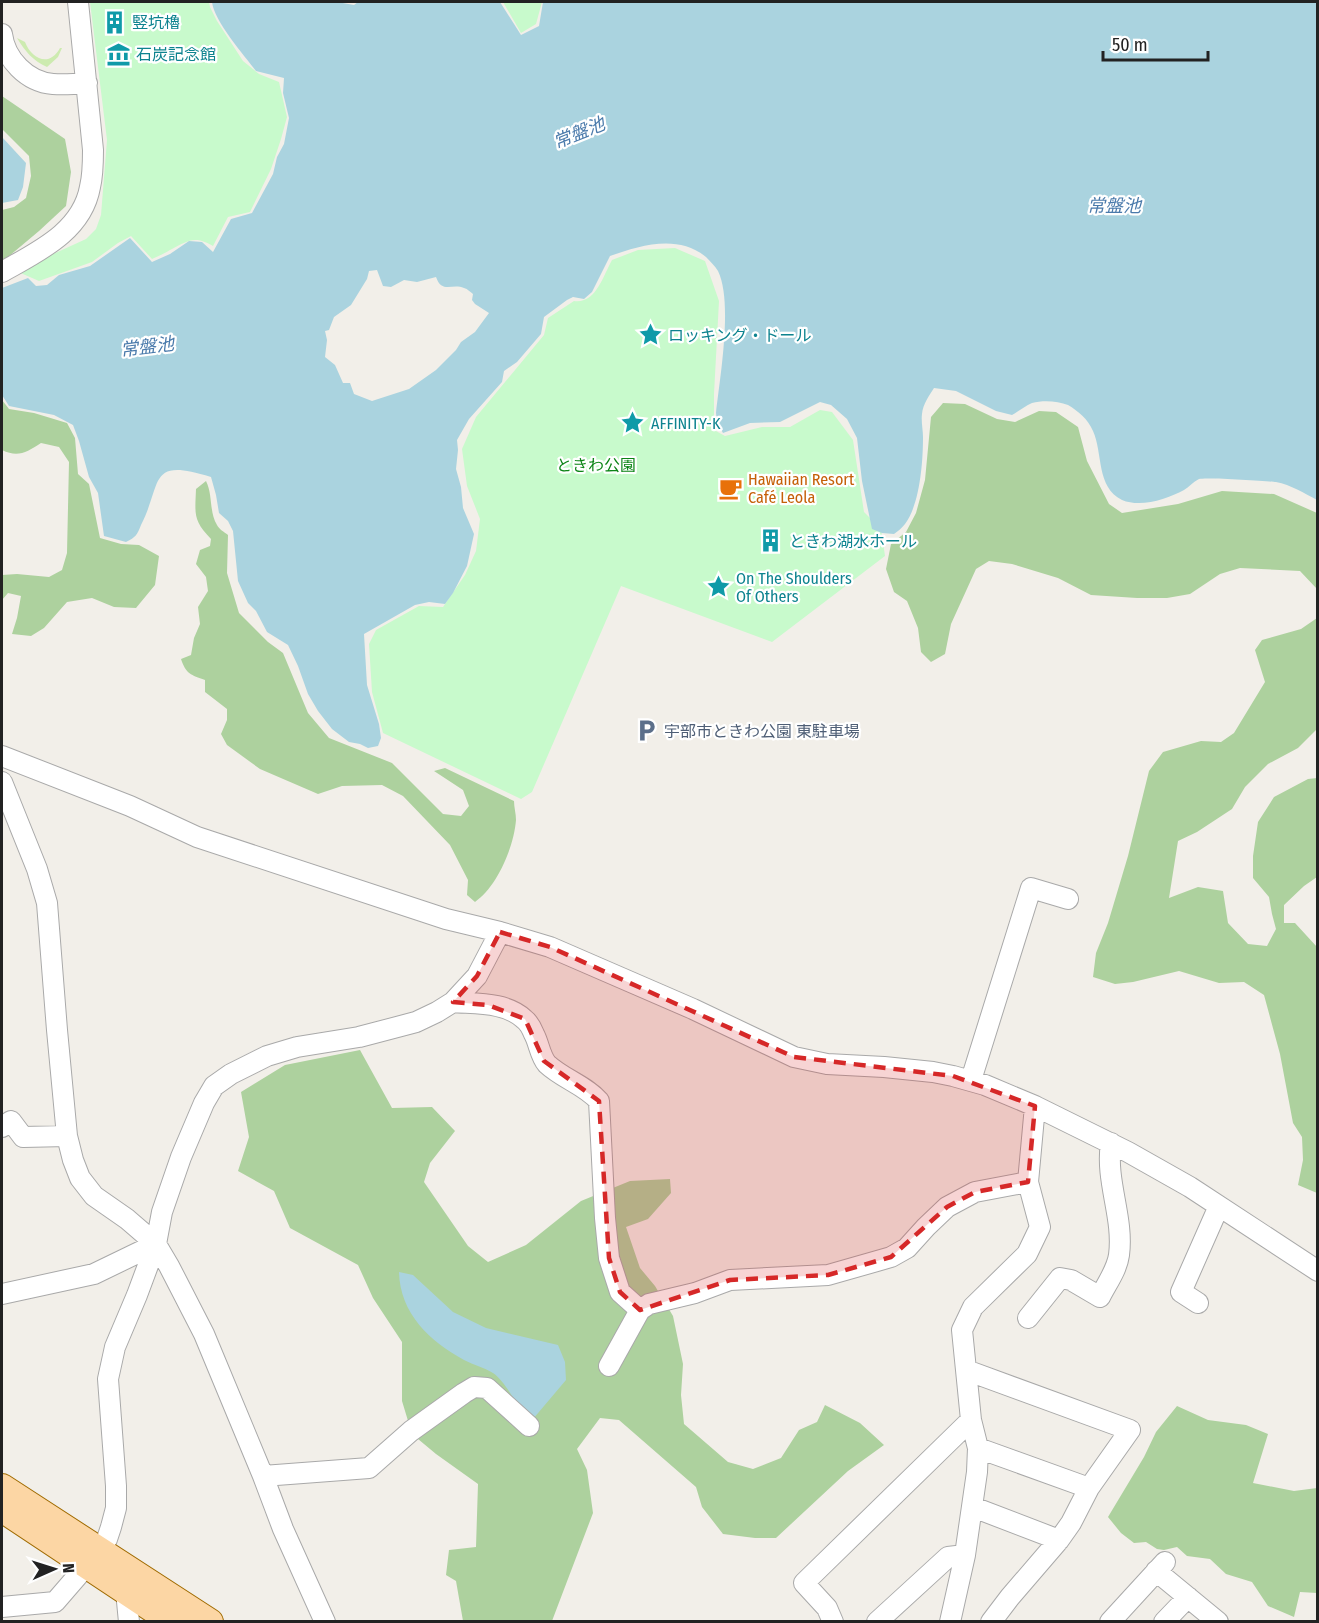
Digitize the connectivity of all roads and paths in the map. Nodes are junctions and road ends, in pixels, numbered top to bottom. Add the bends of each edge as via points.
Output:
1 (78, 2) edge
2 (2, 34) edge
3 (87, 83) junction
4 (2, 272) edge
5 (2, 756) edge
6 (2, 782) edge
7 (1068, 899) dead end
8 (500, 932) junction
9 (453, 1002) junction
10 (971, 1080) junction
11 (1035, 1106) junction
12 (2, 1127) edge
13 (67, 1136) junction
14 (1111, 1143) junction
15 (1028, 1182) junction
16 (1220, 1206) junction
17 (156, 1244) junction
18 (1317, 1271) edge
19 (2, 1294) edge
20 (1198, 1303) dead end
21 (640, 1310) junction
22 (1028, 1318) dead end
23 (609, 1366) dead end
24 (966, 1370) junction
25 (972, 1420) junction
26 (529, 1426) dead end
27 (978, 1448) junction
28 (263, 1476) junction
29 (2, 1486) edge
30 (1089, 1488) junction
31 (973, 1507) junction
32 (2, 1509) edge
33 (1059, 1540) junction
34 (965, 1555) junction
35 (93, 1557) junction
36 (126, 1591) junction
37 (1188, 1597) junction
38 (2, 1608) edge
39 (129, 1622) edge
40 (172, 1622) edge
41 (210, 1622) edge
42 (325, 1622) edge
43 (833, 1622) edge
44 (877, 1622) edge
45 (950, 1622) edge
46 (991, 1622) edge
47 (1110, 1622) edge
48 (1164, 1622) edge
49 (1218, 1622) edge

1 - 3 street
2 - 3 street via 11,58 37,80 51,84
3 - 4 street via 93,170 86,202 79,216 54,242
5 - 8 street via 197,837 446,919
6 - 13 street via 47,903
7 - 10 street via 1031,888
8 - 9 street via 477,976
8 - 10 street via 550,947 794,1057 827,1064 933,1072
9 - 17 street via 416,1022 267,1056 214,1086 181,1157 162,1212
9 - 21 street via 511,1010 525,1019 544,1061 599,1101 609,1258 620,1292
10 - 11 street
11 - 14 street
11 - 15 street
12 - 13 street via 11,1121 23,1137
13 - 17 street via 80,1178 94,1196
14 - 16 street
14 - 22 street via 1109,1169 1119,1254 1114,1272 1100,1297 1060,1278
15 - 21 street via 975,1192 948,1207 907,1248 891,1257 828,1275 730,1280
15 - 24 street via 1040,1227 1027,1254 967,1317 962,1330
16 - 18 street
16 - 20 street via 1181,1292
17 - 19 street via 94,1274
17 - 28 street via 204,1334
17 - 35 street via 115,1347 108,1379 116,1508 107,1539
21 - 23 street
24 - 25 street
24 - 30 street via 1130,1430
25 - 27 street
25 - 43 street via 804,1583 827,1608
26 - 28 street via 487,1388 474,1387 411,1431 369,1468
27 - 30 street
27 - 31 street
28 - 42 street
29 - 35 main road
30 - 33 street
31 - 33 street
31 - 34 street
32 - 35 main road
33 - 46 street
34 - 44 street via 948,1557
34 - 45 street
35 - 36 main road
35 - 38 street via 55,1602
35 - 41 main road
36 - 39 street
36 - 40 main road
37 - 47 street via 1161,1566
37 - 48 street
37 - 49 street

